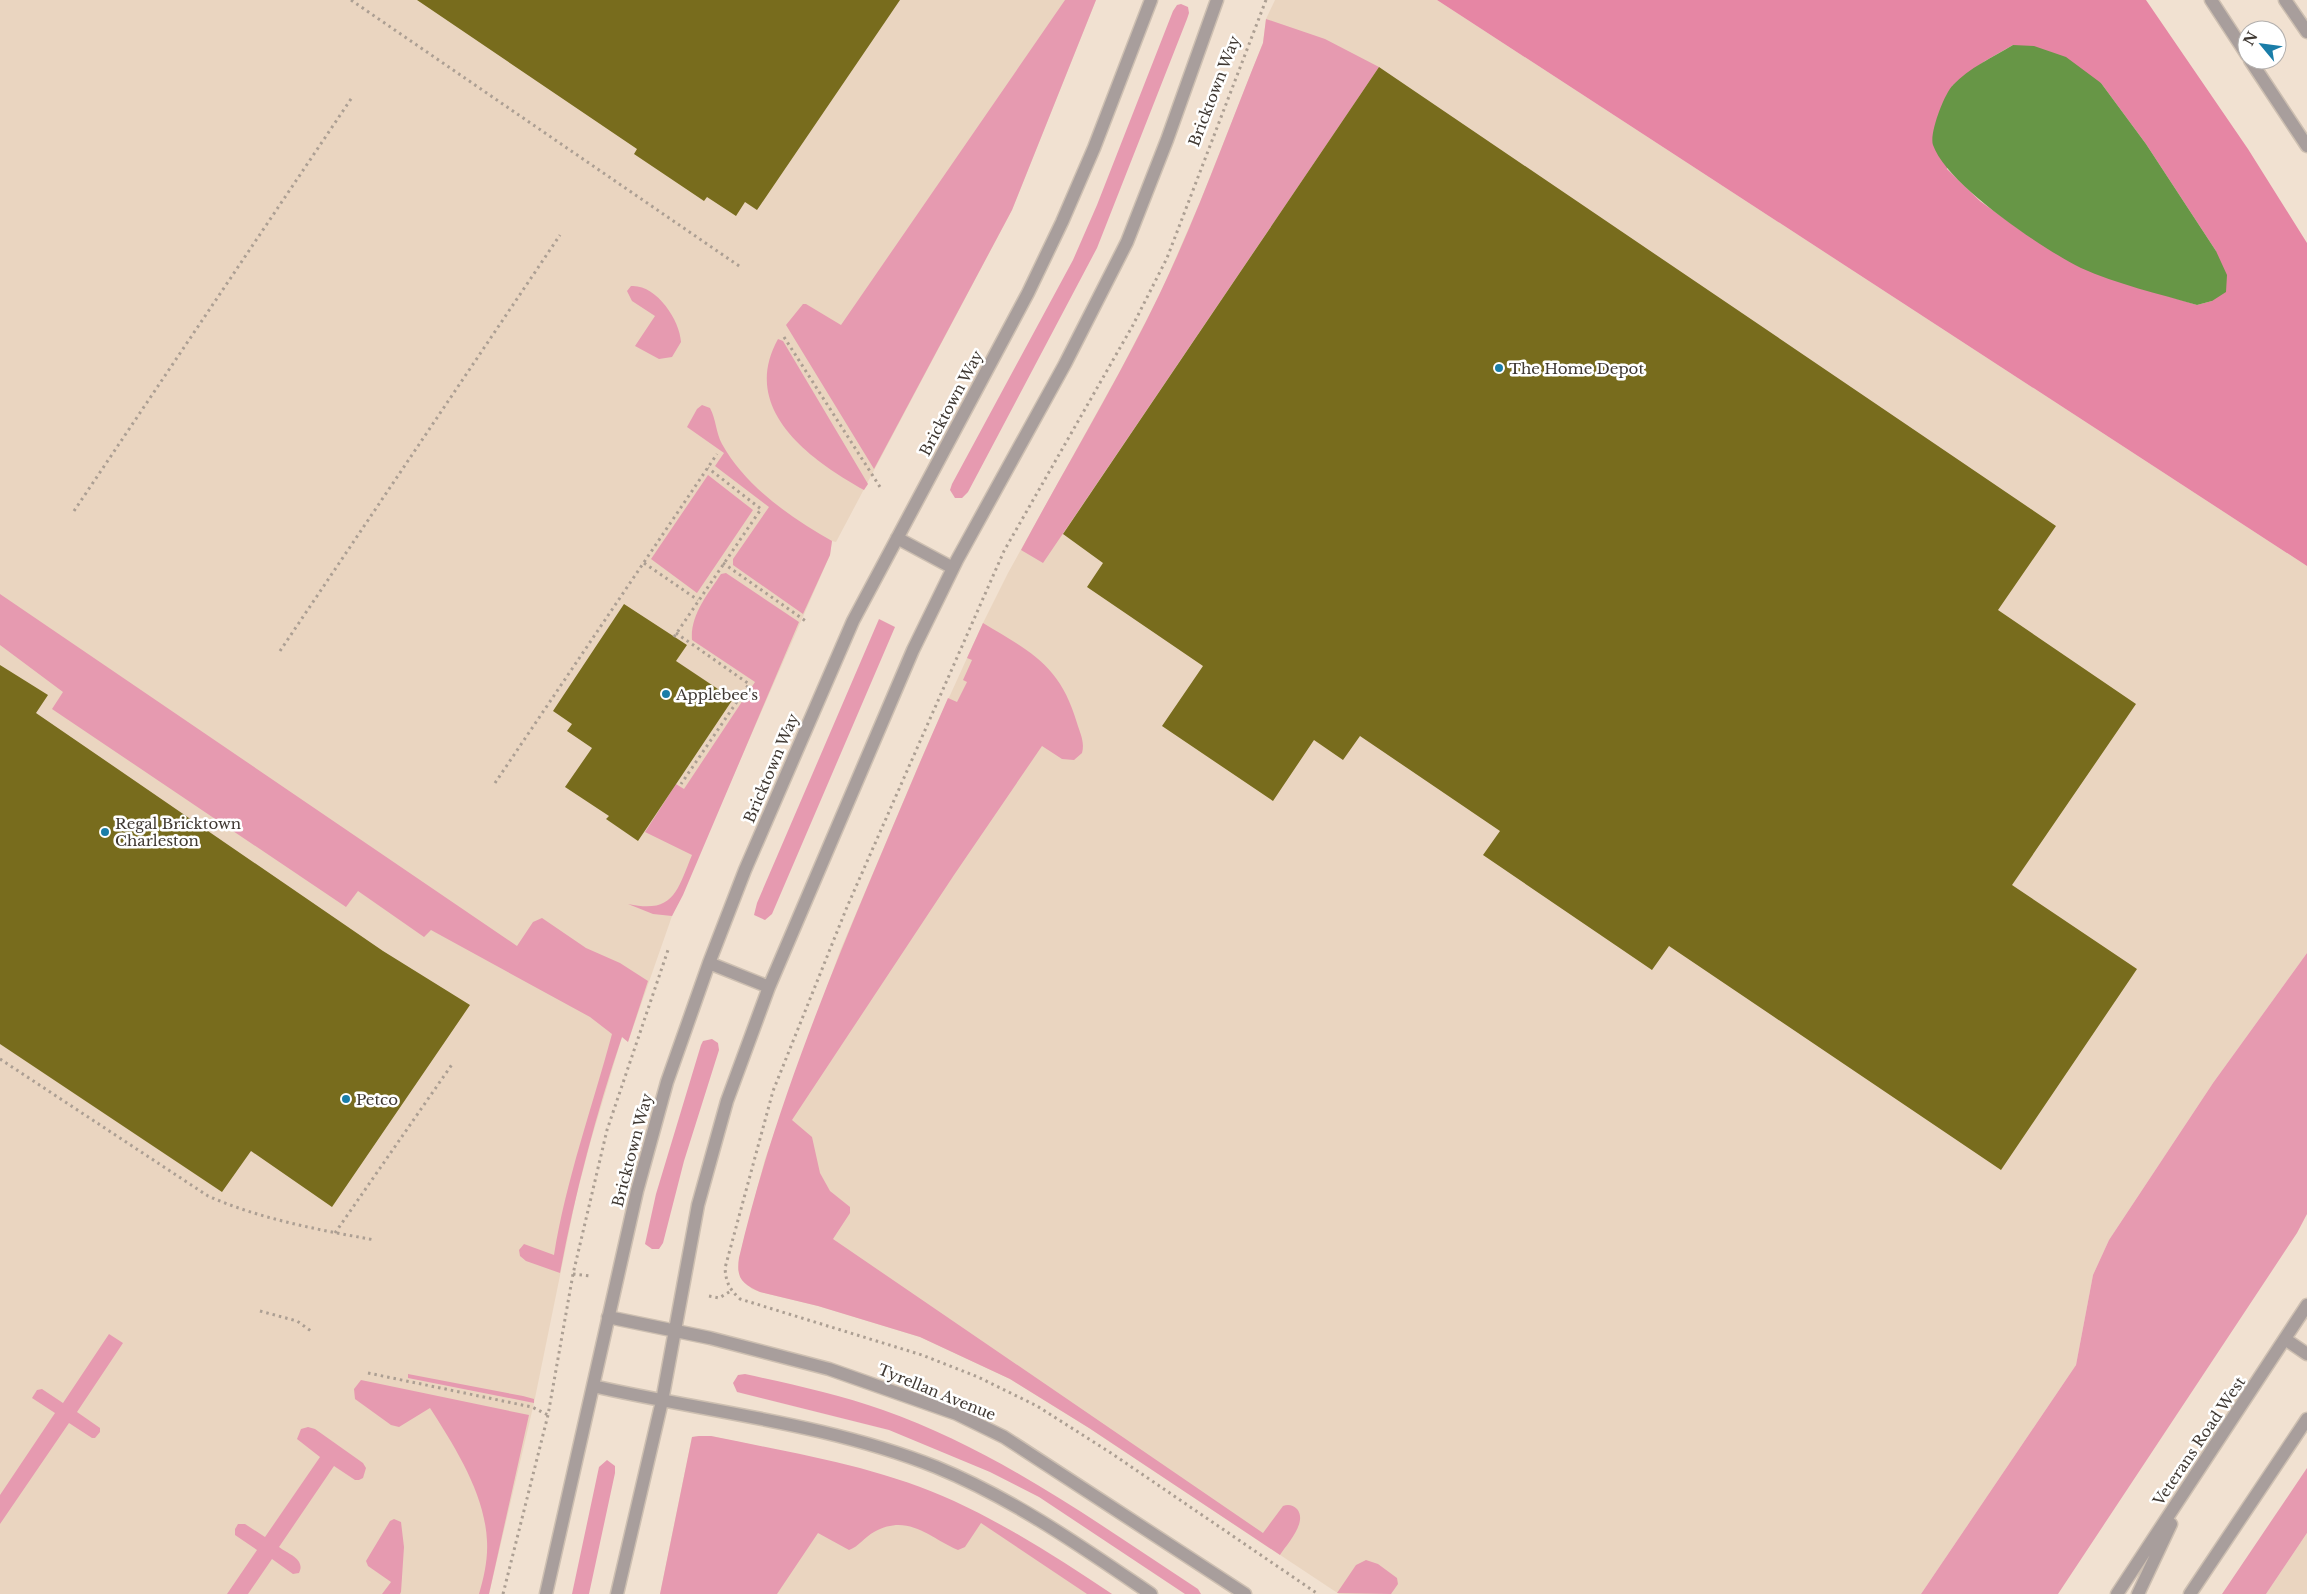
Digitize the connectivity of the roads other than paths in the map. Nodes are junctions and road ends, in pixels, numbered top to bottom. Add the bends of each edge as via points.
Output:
1 (1151, 0) edge
2 (1217, 0) edge
3 (2211, 0) edge
4 (2286, 0) edge
5 (2307, 32) edge
6 (2237, 40) edge
7 (2257, 70) edge
8 (2307, 146) edge
9 (897, 538) junction
10 (953, 568) junction
11 (709, 963) junction
12 (769, 987) junction
13 (2307, 1305) edge
14 (608, 1317) junction
15 (674, 1330) junction
16 (2285, 1339) junction
17 (2307, 1354) edge
18 (593, 1386) junction
19 (662, 1401) junction
20 (2307, 1419) edge
21 (2213, 1447) junction
22 (546, 1594) edge
23 (617, 1594) edge
24 (1151, 1594) edge
25 (1245, 1594) edge
26 (2117, 1594) edge
27 (2138, 1594) edge
28 (2190, 1594) edge

1 - 9 street, Bricktown Way via 1062,222 1028,293
2 - 10 street, Bricktown Way via 1127,242 1065,364
3 - 6 street
4 - 5 street
7 - 8 street
9 - 10 street
9 - 11 street, Bricktown Way via 853,621 812,712
10 - 12 street, Bricktown Way via 874,739
11 - 12 street
11 - 14 street, Bricktown Way via 667,1082 637,1191
12 - 15 street, Bricktown Way via 727,1101 698,1205
13 - 16 street, Veterans Road West
14 - 15 street, Tyrellan Avenue
14 - 18 street, Bricktown Way
15 - 19 street, Bricktown Way
15 - 25 street, Tyrellan Avenue via 829,1369 957,1414 1004,1437
16 - 17 street
16 - 21 street, Veterans Road West
18 - 19 street
18 - 22 street, Bricktown Way
19 - 23 street, Bricktown Way
19 - 24 street via 814,1429 934,1467 983,1488 1059,1531
20 - 28 street
21 - 26 street, Veterans Road West
21 - 27 street

